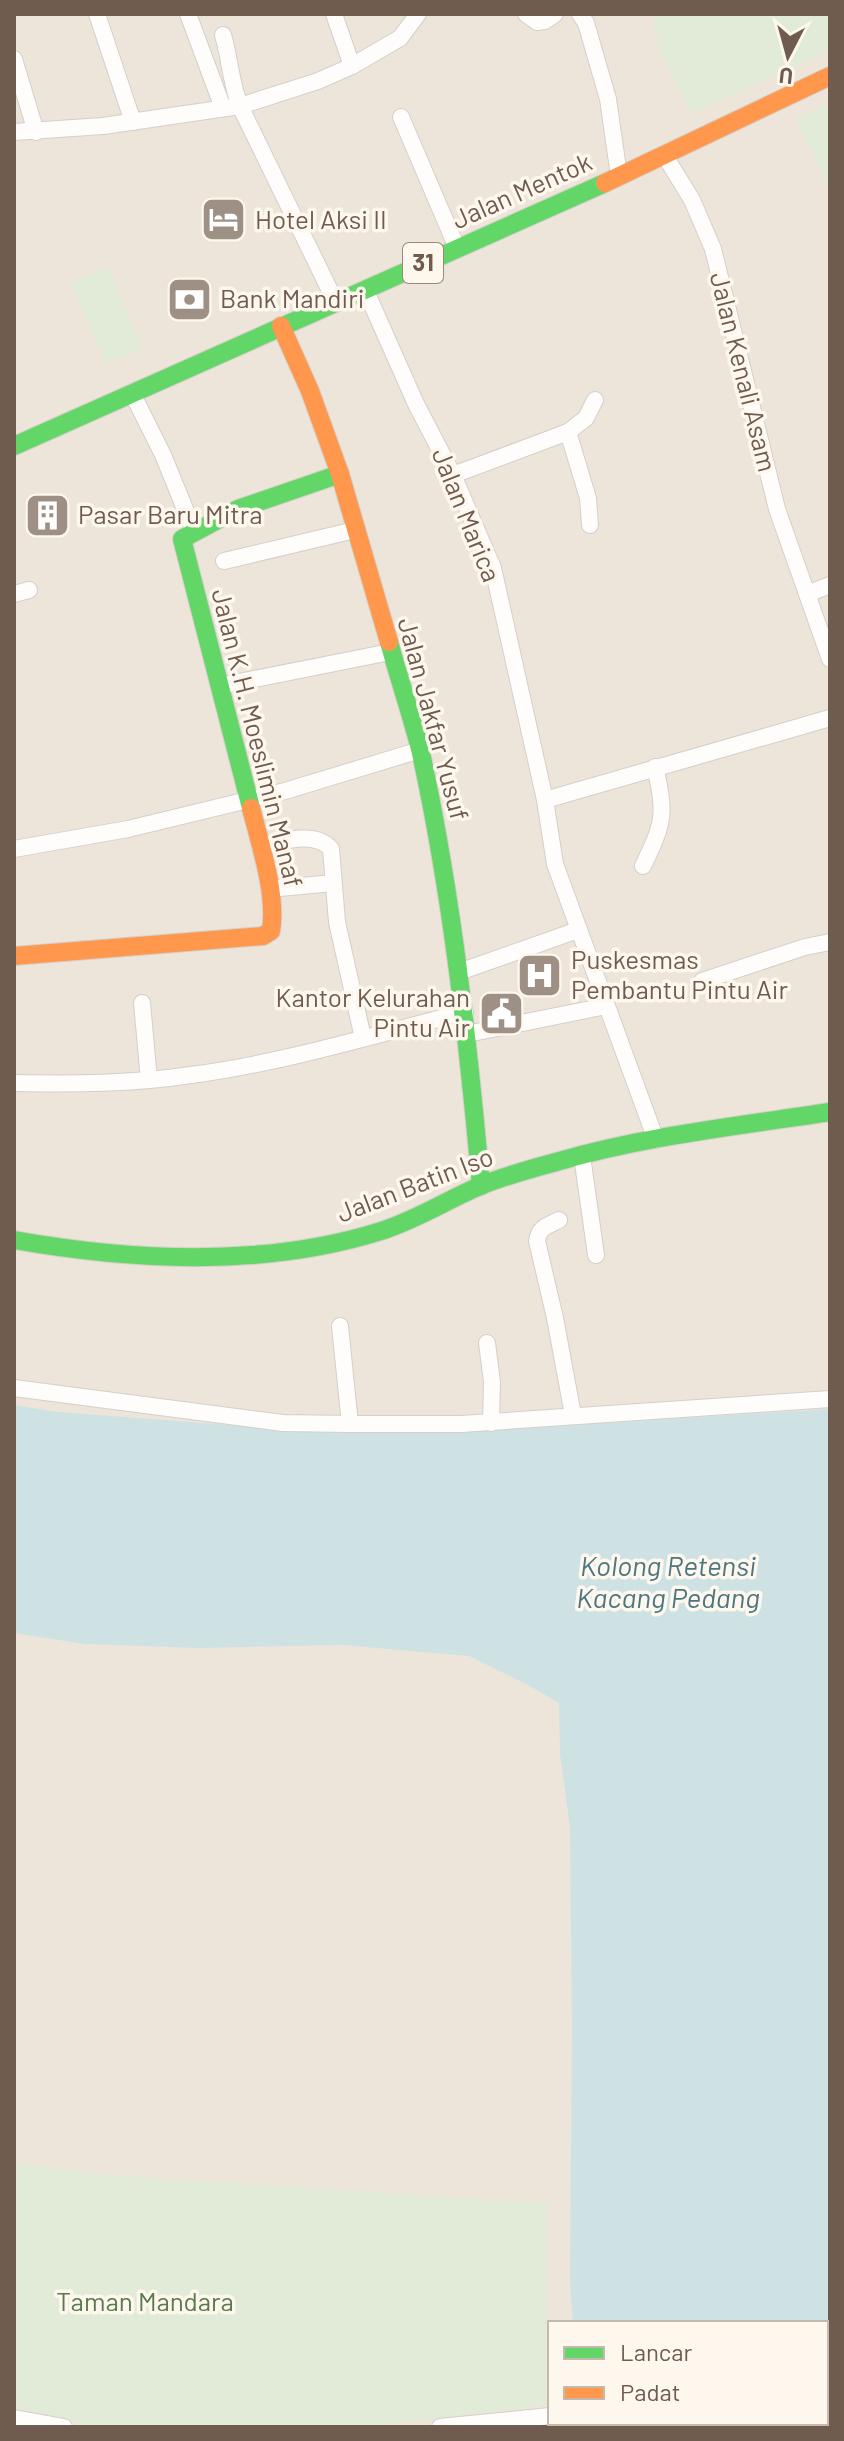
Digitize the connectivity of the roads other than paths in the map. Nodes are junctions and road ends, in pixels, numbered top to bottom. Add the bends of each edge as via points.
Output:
1 (97, 14) edge
2 (188, 14) edge
3 (334, 14) edge
4 (418, 14) edge
5 (526, 14) edge
6 (555, 14) edge
7 (580, 14) edge
8 (223, 35) dead end
9 (14, 59) edge
10 (352, 66) junction
11 (830, 76) edge
12 (232, 107) junction
13 (401, 117) dead end
14 (133, 122) junction
15 (14, 132) edge
16 (36, 132) junction
17 (665, 156) junction
18 (619, 176) junction
19 (457, 248) junction
20 (365, 289) junction
21 (335, 301) junction
22 (281, 326) junction
23 (132, 393) junction
24 (595, 400) dead end
25 (568, 432) junction
26 (14, 446) edge
27 (340, 474) junction
28 (453, 475) junction
29 (590, 525) dead end
30 (355, 530) junction
31 (188, 535) junction
32 (224, 561) dead end
33 (830, 585) edge
34 (807, 594) junction
35 (390, 652) junction
36 (830, 659) edge
37 (219, 686) junction
38 (830, 718) edge
39 (420, 750) junction
40 (655, 767) junction
41 (249, 799) junction
42 (545, 800) junction
43 (260, 846) junction
44 (14, 849) edge
45 (643, 866) dead end
46 (333, 883) junction
47 (269, 889) junction
48 (578, 930) junction
49 (830, 942) edge
50 (14, 956) edge
51 (459, 972) junction
52 (702, 981) dead end
53 (142, 1003) dead end
54 (606, 1006) junction
55 (465, 1012) junction
56 (467, 1034) junction
57 (363, 1038) junction
58 (149, 1080) junction
59 (14, 1083) edge
60 (830, 1112) edge
61 (656, 1140) junction
62 (582, 1156) junction
63 (481, 1186) junction
64 (559, 1220) dead end
65 (14, 1240) edge
66 (596, 1255) dead end
67 (340, 1326) dead end
68 (487, 1343) dead end
69 (14, 1388) edge
70 (830, 1399) edge
71 (573, 1415) junction
72 (491, 1423) junction
73 (350, 1424) junction
74 (548, 2416) edge
75 (14, 2418) edge
76 (64, 2427) edge
77 (440, 2427) edge

1 - 14 street
2 - 12 street
3 - 10 street
4 - 10 street via 400,38
5 - 6 street via 541,22
7 - 18 street via 608,99
8 - 12 street
9 - 16 street
10 - 12 street
11 - 17 main road, Jalan Mentok / 31
12 - 14 street
12 - 21 street
13 - 19 street
14 - 16 street
15 - 16 street
17 - 18 main road, Jalan Mentok / 31
17 - 34 street, Jalan Kenali Asam via 713,249 777,509
18 - 19 main road, Jalan Mentok / 31
19 - 20 main road, Jalan Mentok / 31
20 - 21 main road, Jalan Mentok / 31
20 - 28 street, Jalan Marica
21 - 22 main road, Jalan Mentok / 31
22 - 23 main road, Jalan Mentok / 31
22 - 27 main road, Jalan Jakfar Yusuf
23 - 26 main road, Jalan Mentok / 31
23 - 31 street, Jalan K.H. Moeslimin Manaf via 163,455
24 - 25 street via 586,418
25 - 28 street
25 - 29 street via 588,498
27 - 30 main road, Jalan Jakfar Yusuf
27 - 31 main road via 246,507
28 - 42 street, Jalan Marica via 493,568
30 - 32 street
30 - 35 main road, Jalan Jakfar Yusuf
31 - 37 main road, Jalan K.H. Moeslimin Manaf
33 - 34 street
34 - 36 street, Jalan Kenali Asam
35 - 37 street
35 - 39 main road, Jalan Jakfar Yusuf
37 - 41 main road, Jalan K.H. Moeslimin Manaf
38 - 40 street
39 - 41 street
39 - 51 main road, Jalan Jakfar Yusuf
40 - 42 street
40 - 45 street via 662,818
41 - 43 main road, Jalan K.H. Moeslimin Manaf
41 - 44 street via 128,829
42 - 48 street, Jalan Marica via 555,864
43 - 46 street via 299,839 327,844
43 - 47 main road, Jalan K.H. Moeslimin Manaf
46 - 47 street
46 - 57 street
47 - 50 main road, Jalan K.H. Moeslimin Manaf via 273,925 263,936
48 - 51 street
48 - 54 street
49 - 52 street
51 - 55 main road, Jalan Jakfar Yusuf
53 - 58 street
54 - 56 street
54 - 61 street
55 - 56 main road, Jalan Jakfar Yusuf
55 - 57 street
56 - 63 main road, Jalan Jakfar Yusuf
57 - 58 street via 258,1063
58 - 59 street
60 - 61 main road, Jalan Batin Iso
61 - 62 main road, Jalan Batin Iso
62 - 63 main road, Jalan Batin Iso
62 - 66 street
63 - 65 main road, Jalan Batin Iso via 381,1231 287,1249 164,1255 58,1249
64 - 71 street via 542,1228 537,1241
67 - 73 street
68 - 72 street
69 - 73 street via 283,1423
70 - 71 street
71 - 72 street
72 - 73 street
74 - 77 street
75 - 76 street

